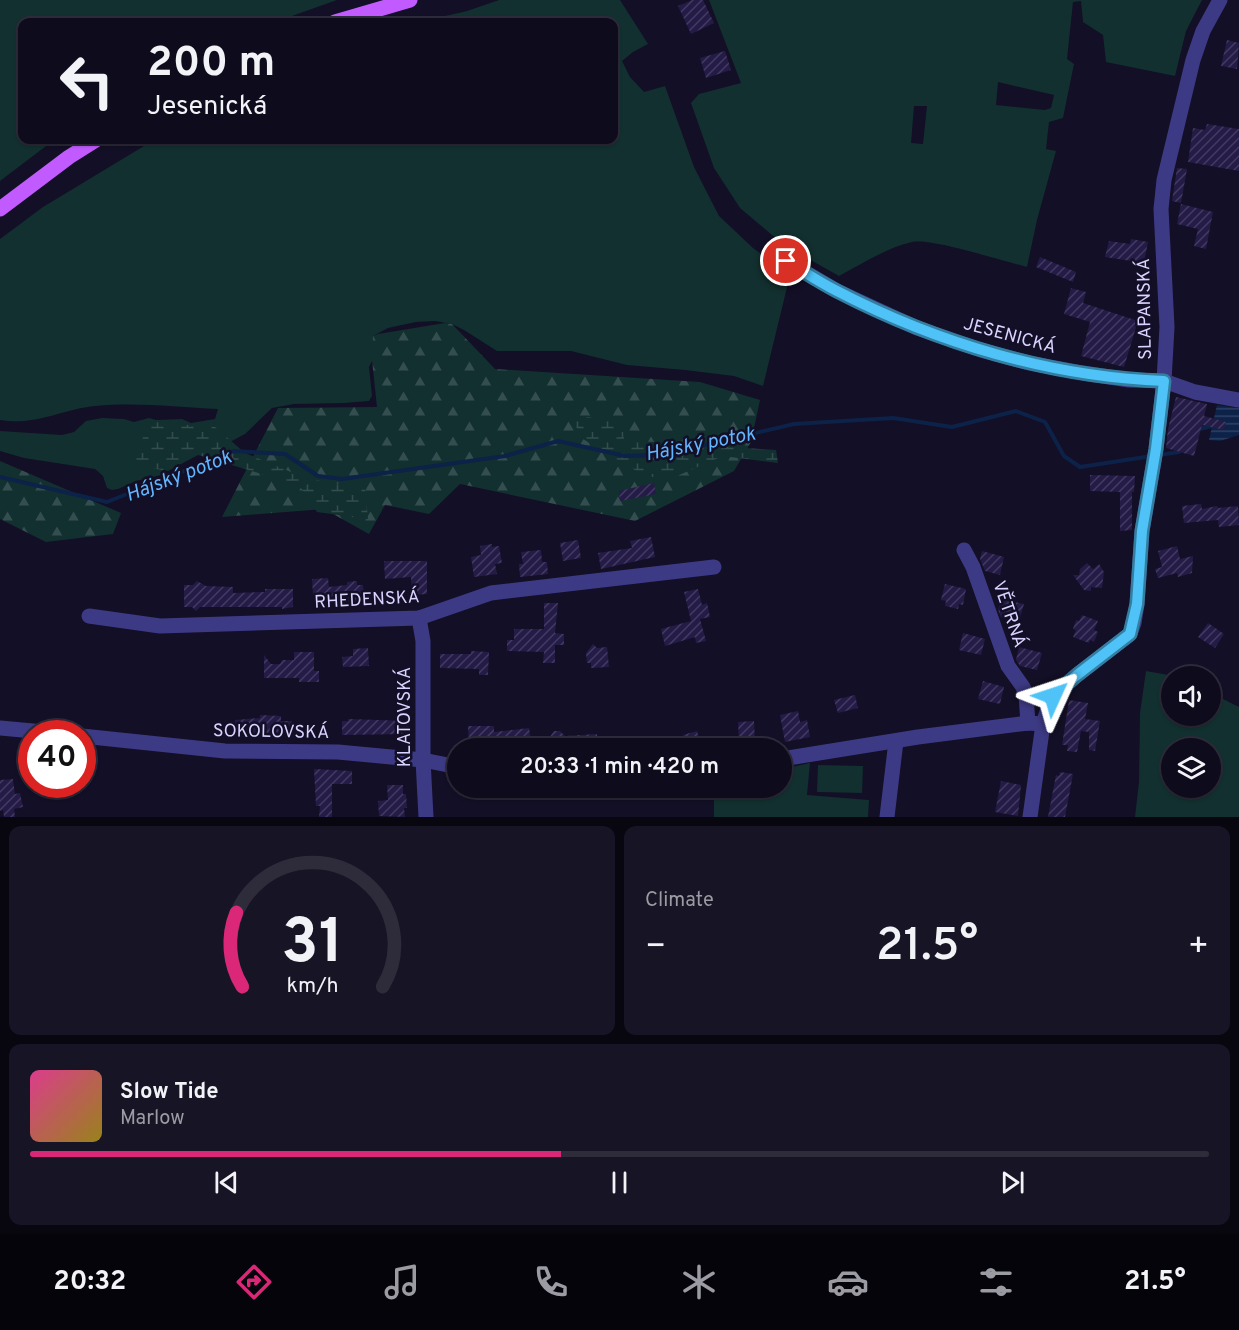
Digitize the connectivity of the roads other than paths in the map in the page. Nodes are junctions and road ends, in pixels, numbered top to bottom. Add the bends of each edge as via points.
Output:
1 (410, 0) edge
2 (1220, 0) edge
3 (349, 18) edge
4 (90, 144) edge
5 (0, 209) edge
6 (786, 261) dead end
7 (1164, 381) junction
8 (1239, 400) edge
9 (964, 550) dead end
10 (714, 567) dead end
11 (89, 616) dead end
12 (419, 618) junction
13 (1036, 723) junction
14 (0, 728) edge
15 (18, 730) edge
16 (96, 737) edge
17 (896, 741) junction
18 (792, 757) edge
19 (423, 760) junction
20 (447, 765) edge
21 (426, 817) edge
22 (886, 817) edge
23 (1030, 817) edge

1 - 3 main road
2 - 7 street, SLAPANSKÁ via 1193,60 1164,180
4 - 5 main road
6 - 7 street, JESENICKÁ via 837,291 981,350 1083,373
7 - 8 street, JESENICKÁ via 1195,392
7 - 13 street, SLAPANSKÁ via 1130,634 1053,696
9 - 13 street, VĚTRNÁ via 974,567 1008,666 1023,687
10 - 12 street, RHEDENSKÁ via 491,593
11 - 12 street, RHEDENSKÁ via 160,626
12 - 19 street, KLATOVSKÁ via 423,641
13 - 17 street
13 - 23 street
14 - 15 street
16 - 19 street, SOKOLOVSKÁ via 225,751 338,752
17 - 18 street
17 - 22 street
19 - 20 street, SOKOLOVSKÁ
19 - 21 street, KLATOVSKÁ

